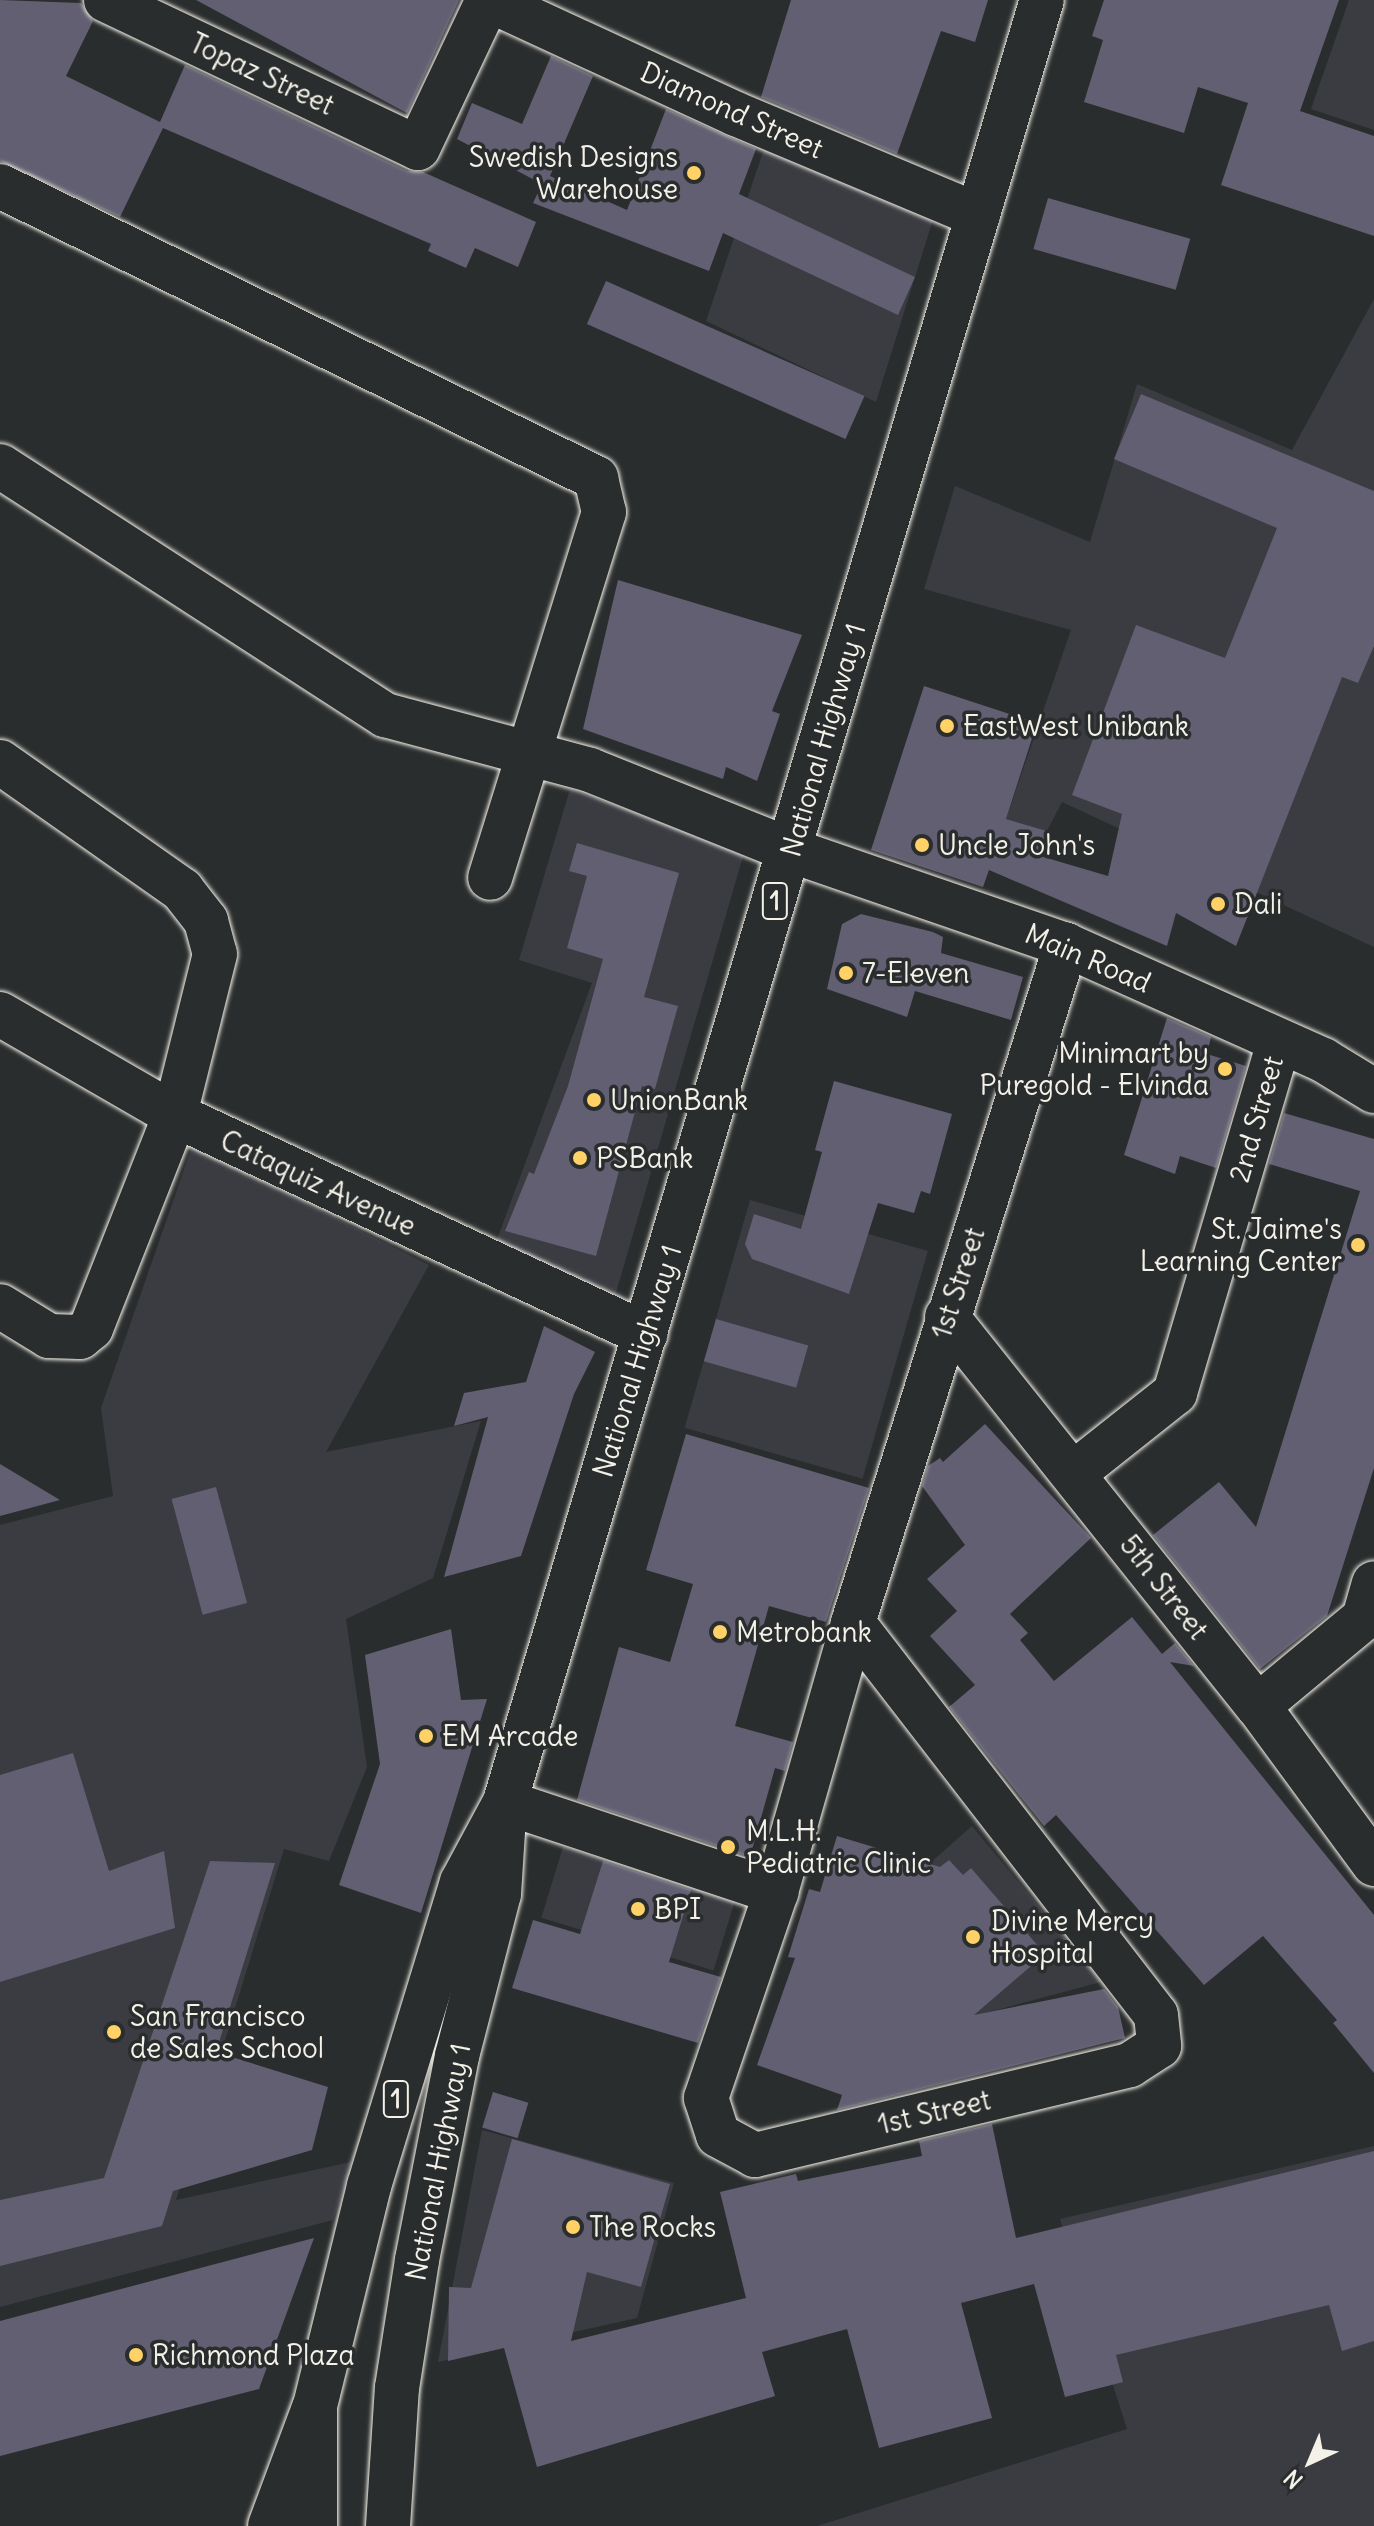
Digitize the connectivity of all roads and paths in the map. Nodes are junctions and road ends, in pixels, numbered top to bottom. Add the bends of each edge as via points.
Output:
1 (106, 0) edge
2 (489, 0) edge
3 (1042, 0) edge
4 (0, 186) edge
5 (978, 215) junction
6 (0, 466) edge
7 (528, 755) junction
8 (0, 762) edge
9 (790, 850) junction
10 (490, 878) dead end
11 (1066, 945) junction
12 (0, 1014) edge
13 (1279, 1043) junction
14 (1374, 1091) edge
15 (175, 1115) junction
16 (0, 1306) edge
17 (947, 1317) junction
18 (645, 1334) junction
19 (1074, 1473) junction
20 (1374, 1583) edge
21 (853, 1623) junction
22 (1258, 1706) junction
23 (505, 1802) junction
24 (1374, 1864) edge
25 (776, 1892) junction
26 (315, 2406) junction
27 (385, 2519) edge
28 (270, 2526) edge
29 (315, 2526) edge

1 - 2 main road, Topaz Street via 418,148
2 - 5 main road, Diamond Street via 736,114
3 - 5 main road, National Highway 1 / 1
4 - 7 main road via 596,478 604,512
5 - 9 main road, National Highway 1 / 1
6 - 7 main road, Main Road via 385,715
7 - 9 main road, Main Road via 590,770
7 - 10 main road
8 - 15 main road via 182,890 206,921 215,954
9 - 11 main road, Main Road
9 - 18 main road, National Highway 1 / 1
11 - 13 main road, Main Road
11 - 17 main road, 1st Street
12 - 15 main road, Cataquiz Avenue
13 - 14 main road, Main Road via 1323,1060
13 - 19 main road, 2nd Street via 1175,1393
15 - 16 main road via 91,1328 80,1337 49,1336
15 - 18 main road, Cataquiz Avenue
17 - 19 main road, 5th Street
17 - 21 main road, 1st Street
18 - 23 main road, National Highway 1 / 1
19 - 22 main road, 5th Street
20 - 22 main road via 1364,1618
21 - 25 main road, 1st Street
21 - 25 main road, 1st Street via 1156,2015 1159,2046 1130,2065 755,2155 735,2148 718,2135 706,2098
22 - 24 main road, 5th Street
23 - 25 main road
23 - 26 main road, National Highway 1 / 1 via 462,1882 342,2284
23 - 27 main road, National Highway 1 / 1 via 499,1894 457,2056 417,2260 397,2388
26 - 28 main road
26 - 29 main road, National Highway 1 / 1

